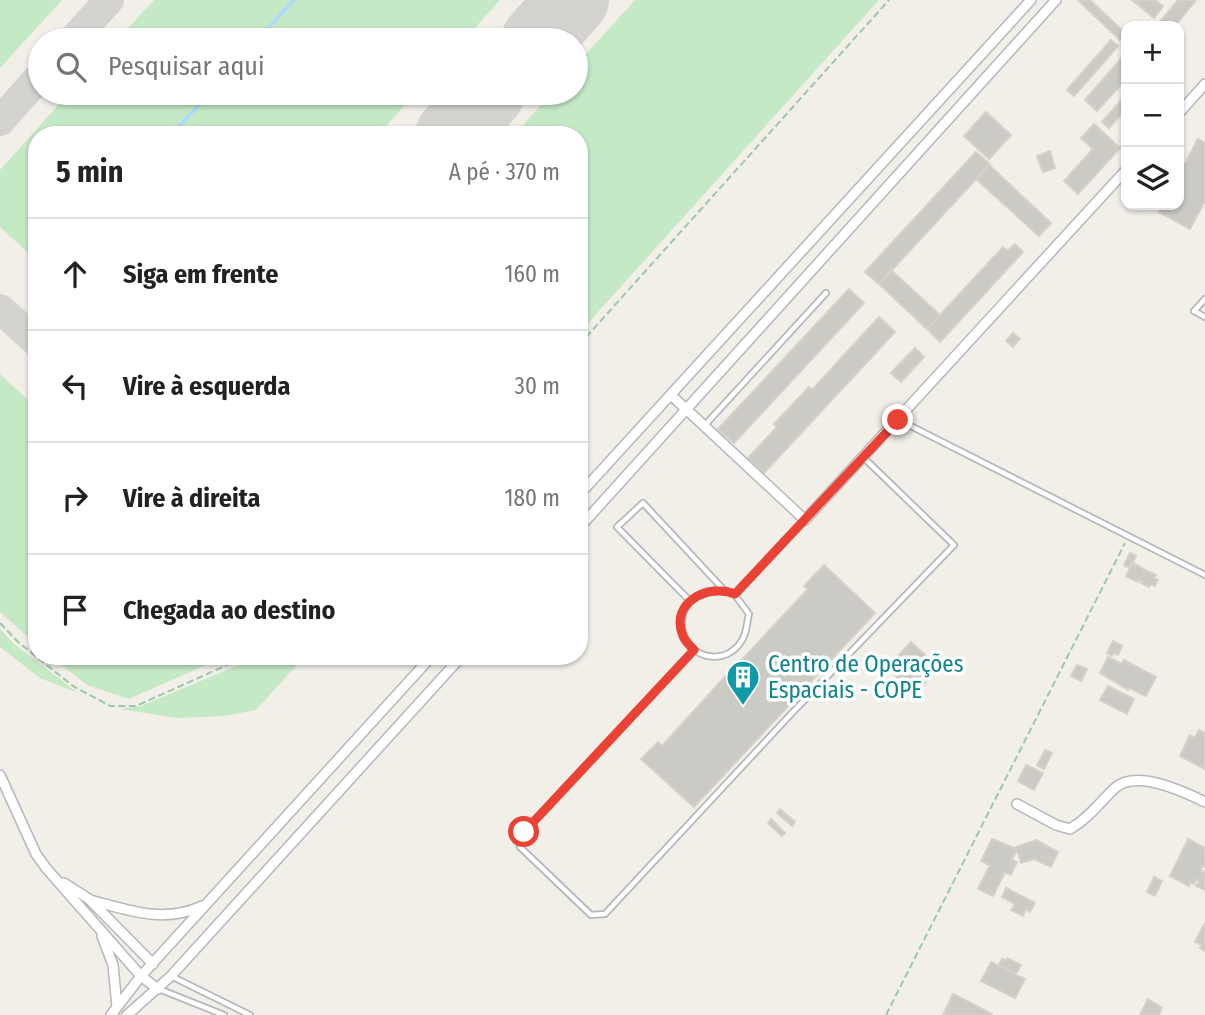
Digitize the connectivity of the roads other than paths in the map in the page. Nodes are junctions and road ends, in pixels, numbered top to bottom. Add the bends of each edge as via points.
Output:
1 (1031, 0) edge
2 (1056, 0) edge
3 (1205, 84) edge
4 (1184, 107) edge
5 (1121, 175) edge
6 (826, 293) dead end
7 (1205, 299) edge
8 (1205, 317) edge
9 (697, 366) junction
10 (713, 381) junction
11 (671, 395) junction
12 (687, 409) junction
13 (898, 420) junction
14 (705, 426) junction
15 (864, 457) junction
16 (611, 461) junction
17 (627, 475) junction
18 (588, 485) edge
19 (588, 518) edge
20 (805, 520) junction
21 (1205, 575) edge
22 (723, 589) junction
23 (735, 594) junction
24 (689, 600) junction
25 (694, 650) junction
26 (424, 665) edge
27 (454, 665) edge
28 (0, 775) edge
29 (1205, 802) edge
30 (1017, 804) dead end
31 (54, 877) junction
32 (89, 899) junction
33 (206, 904) junction
34 (100, 931) junction
35 (153, 964) junction
36 (141, 976) junction
37 (171, 976) junction
38 (158, 989) junction
39 (114, 1011) edge
40 (127, 1015) edge
41 (223, 1015) edge
42 (250, 1015) edge

1 - 9 street
2 - 10 street
3 - 4 street
5 - 13 street
6 - 14 lane
7 - 8 lane via 1194,311
9 - 10 street via 697,380 703,384
9 - 11 street
10 - 12 street
11 - 12 street
11 - 16 street
12 - 14 street
12 - 17 street
13 - 15 street
13 - 21 lane
14 - 20 street
15 - 20 street
15 - 25 lane via 954,545 605,914 591,915 520,847 524,832
16 - 17 street via 625,461
16 - 18 street
17 - 19 street
20 - 23 lane
22 - 23 lane
22 - 24 lane
22 - 24 lane via 643,503 617,527
23 - 25 lane via 749,614 744,637 730,654 711,658
24 - 25 lane via 680,619 683,637
26 - 33 street
27 - 37 street
28 - 31 street via 36,854
29 - 30 street via 1163,784 1124,782 1070,829
31 - 32 street
31 - 34 street
32 - 33 street via 159,916 185,914
32 - 35 street
33 - 35 street
34 - 36 street
34 - 39 street via 113,965
35 - 36 street
36 - 38 street
36 - 39 street
37 - 38 street
37 - 42 lane
38 - 40 street
38 - 41 lane

